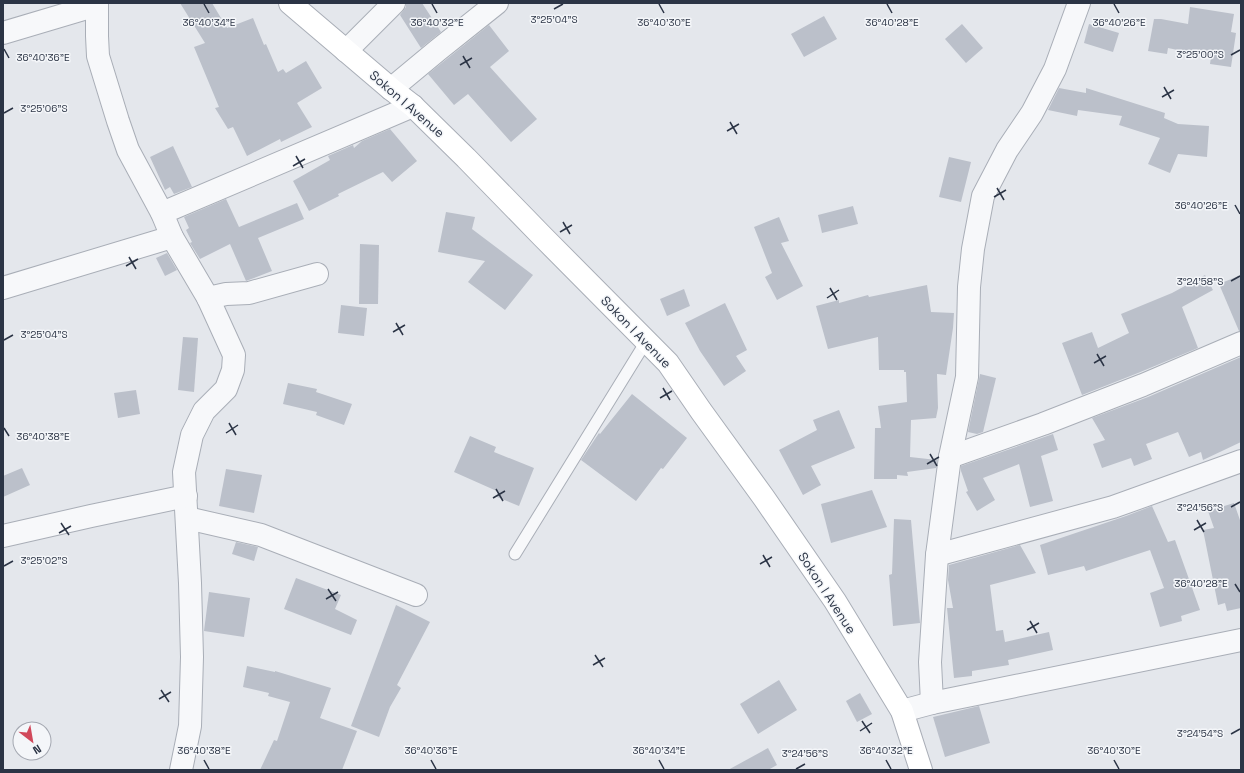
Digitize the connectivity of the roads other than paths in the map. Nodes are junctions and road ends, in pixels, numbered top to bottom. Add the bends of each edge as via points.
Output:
1 (290, 3) edge
2 (394, 3) edge
3 (497, 3) edge
4 (1079, 3) edge
5 (97, 4) edge
6 (3, 33) edge
7 (346, 51) junction
8 (391, 89) junction
9 (413, 106) junction
10 (162, 213) junction
11 (172, 237) junction
12 (317, 274) dead end
13 (3, 288) edge
14 (208, 298) junction
15 (647, 340) junction
16 (1241, 343) edge
17 (950, 457) junction
18 (1241, 461) edge
19 (186, 496) junction
20 (186, 518) junction
21 (3, 536) edge
22 (515, 554) dead end
23 (937, 555) junction
24 (416, 595) dead end
25 (1241, 640) edge
26 (932, 703) junction
27 (902, 711) junction
28 (181, 770) edge
29 (921, 770) edge

1 - 7 street, Sokon I Avenue
2 - 7 street
3 - 8 street
4 - 17 street via 1055,69 983,196 969,287 967,377
5 - 6 street
5 - 10 street via 98,56 118,121 128,150
7 - 8 street, Sokon I Avenue
8 - 9 street, Sokon I Avenue
9 - 10 street
9 - 15 street, Sokon I Avenue
10 - 11 street
11 - 13 street
11 - 14 street
12 - 14 street via 249,293
14 - 19 street via 234,355 233,370 226,389 204,411 192,435 184,472
15 - 22 lane
15 - 27 street, Sokon I Avenue via 668,363 768,504 834,601
16 - 17 street via 1043,424
17 - 23 street
18 - 23 street via 1113,507
19 - 20 street
19 - 21 street
20 - 24 street via 262,535
20 - 28 street via 192,658 190,726
23 - 26 street via 930,662
25 - 26 street
26 - 27 street
27 - 29 street, Sokon I Avenue

